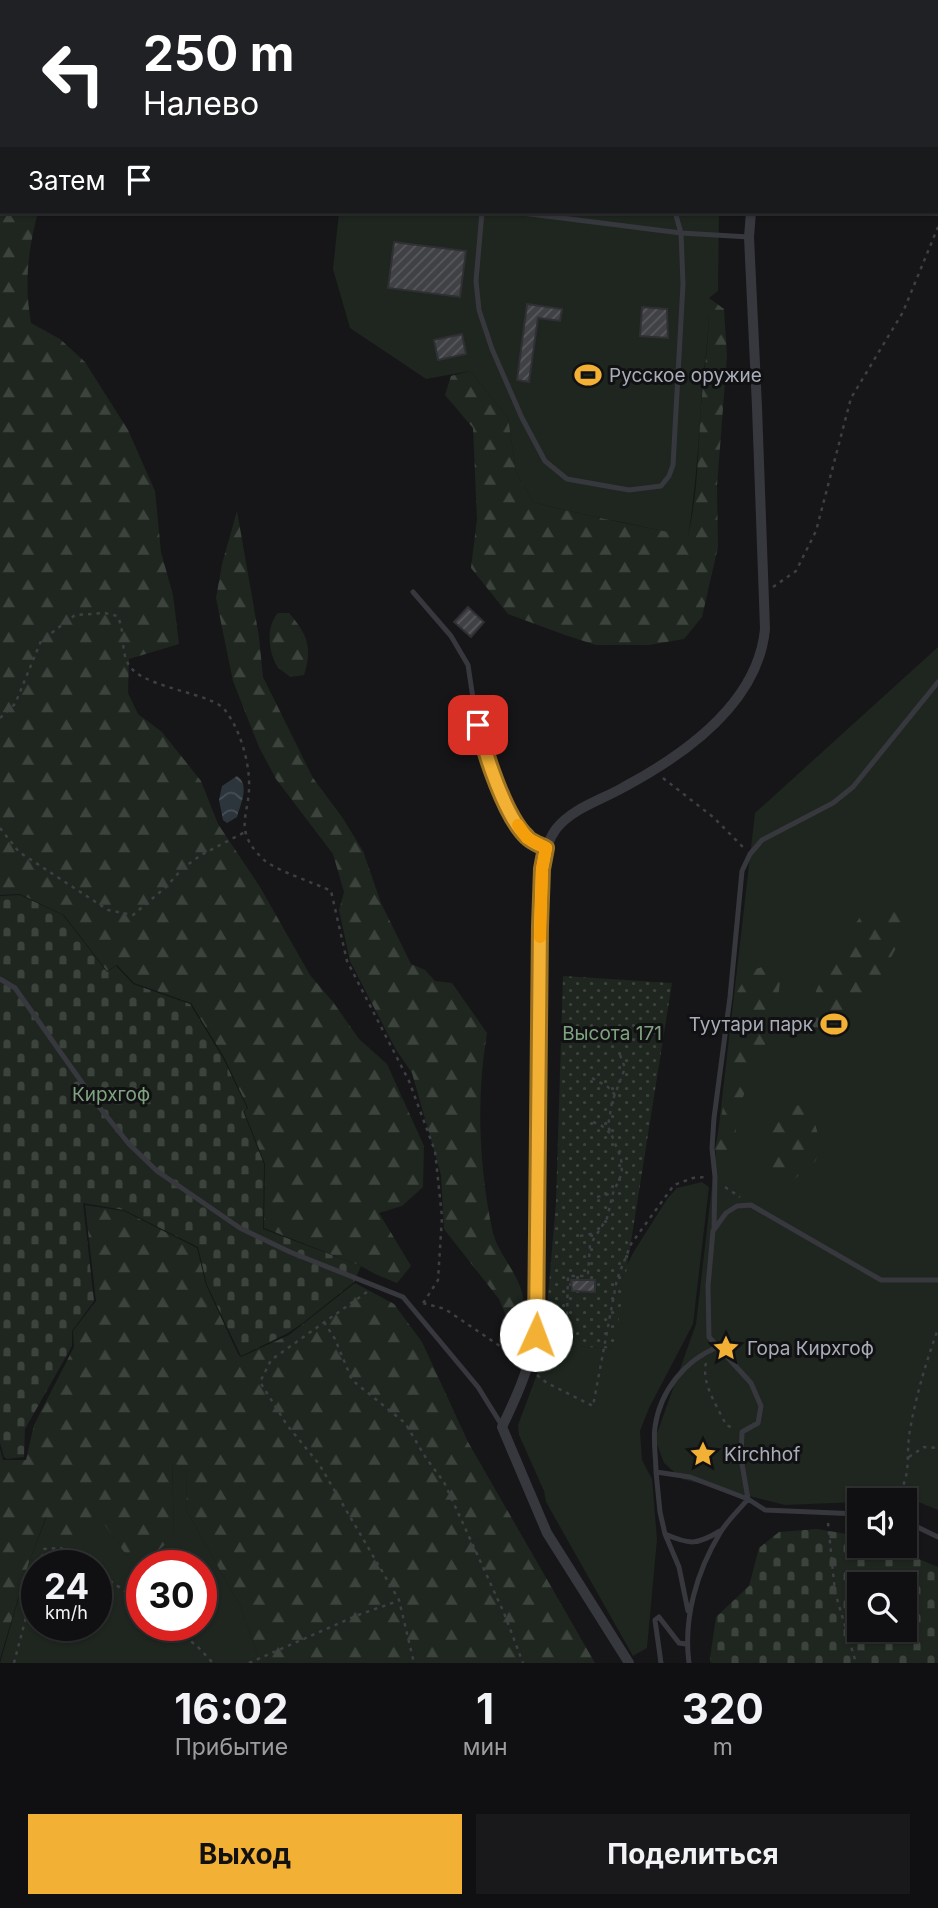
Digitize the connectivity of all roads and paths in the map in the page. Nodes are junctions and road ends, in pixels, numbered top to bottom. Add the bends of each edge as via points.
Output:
1 (482, 214) edge
2 (530, 214) edge
3 (676, 214) edge
4 (751, 214) edge
5 (938, 227) edge
6 (681, 233) junction
7 (749, 237) junction
8 (413, 592) dead end
9 (762, 595) junction
10 (938, 682) edge
11 (0, 718) edge
12 (652, 770) junction
13 (0, 828) edge
14 (245, 832) junction
15 (546, 848) junction
16 (750, 854) junction
17 (0, 979) edge
18 (620, 1055) dead end
19 (592, 1078) dead end
20 (615, 1095) junction
21 (593, 1122) dead end
22 (610, 1133) junction
23 (715, 1177) junction
24 (612, 1193) junction
25 (597, 1197) dead end
26 (751, 1205) junction
27 (713, 1231) junction
28 (596, 1233) junction
29 (580, 1236) dead end
30 (938, 1280) edge
31 (376, 1285) junction
32 (403, 1297) junction
33 (416, 1313) junction
34 (567, 1315) dead end
35 (324, 1322) junction
36 (938, 1329) edge
37 (715, 1349) junction
38 (528, 1365) junction
39 (537, 1374) dead end
40 (502, 1427) junction
41 (742, 1432) junction
42 (938, 1448) edge
43 (909, 1457) junction
44 (656, 1472) junction
45 (903, 1488) edge
46 (748, 1499) junction
47 (828, 1513) junction
48 (847, 1514) edge
49 (917, 1527) edge
50 (720, 1531) junction
51 (665, 1534) junction
52 (938, 1537) edge
53 (44, 1550) edge
54 (64, 1550) edge
55 (400, 1600) junction
56 (689, 1613) junction
57 (21, 1636) edge
58 (191, 1641) edge
59 (687, 1644) junction
60 (14, 1663) edge
61 (213, 1663) edge
62 (249, 1663) edge
63 (414, 1663) edge
64 (523, 1663) edge
65 (629, 1663) edge
66 (661, 1663) edge
67 (689, 1663) edge
68 (856, 1663) edge

1 - 6 lane via 476,281 479,310 522,418 545,460 567,479 629,490 661,486 673,465 683,298
2 - 6 lane
3 - 6 lane
4 - 7 street
5 - 9 path via 903,312 850,398 816,531 796,571
6 - 7 lane
7 - 9 street
8 - 15 lane via 468,664 483,745 501,793 527,838
9 - 12 street via 764,642 742,690 698,740
10 - 16 lane via 853,787 833,803 762,840
11 - 14 path via 15,704 41,642 75,615 117,616 125,658 134,671 225,709 247,766
12 - 15 street via 567,818
12 - 16 path via 713,817
13 - 14 path via 19,852 108,910 132,915 183,868
14 - 33 path via 265,861 331,891 347,961 409,1081 435,1151 442,1217 438,1280
15 - 38 street via 540,926 538,1314
16 - 23 lane via 742,871 714,1118
17 - 31 lane via 15,988 100,1108 157,1171 240,1228
18 - 20 path via 625,1068
19 - 20 path
20 - 22 path
21 - 22 path
22 - 24 path via 623,1165
23 - 26 path
23 - 27 lane
23 - 39 path via 674,1185 631,1244 617,1279 593,1406
24 - 25 path
24 - 28 path via 607,1218
26 - 27 lane via 726,1213
26 - 30 lane via 881,1280
27 - 37 lane via 708,1286 709,1337
28 - 29 path
28 - 34 path via 586,1276 568,1276
31 - 32 lane
31 - 35 path
32 - 33 lane
32 - 38 path via 445,1310
33 - 40 lane via 478,1387
35 - 55 path via 271,1360 260,1382 319,1464
35 - 64 path via 352,1380 405,1423 444,1482
36 - 43 path via 909,1433
37 - 41 path via 705,1367 709,1388 726,1425
37 - 41 lane via 751,1383 761,1406 758,1423
37 - 44 lane via 690,1362 675,1378 663,1403 655,1426
38 - 40 street
40 - 65 street via 547,1533
41 - 46 lane
42 - 43 path via 924,1447
43 - 45 path
44 - 46 lane via 690,1477
44 - 51 lane
46 - 47 lane via 765,1510
46 - 50 lane
47 - 48 lane
47 - 68 path via 835,1592
49 - 52 lane
50 - 51 lane via 704,1541 685,1543
50 - 56 lane
51 - 56 lane via 679,1567
53 - 54 path
55 - 62 path
55 - 63 path
56 - 59 lane
57 - 60 path
58 - 61 path
59 - 66 lane via 679,1643 659,1617 655,1620
59 - 67 lane

